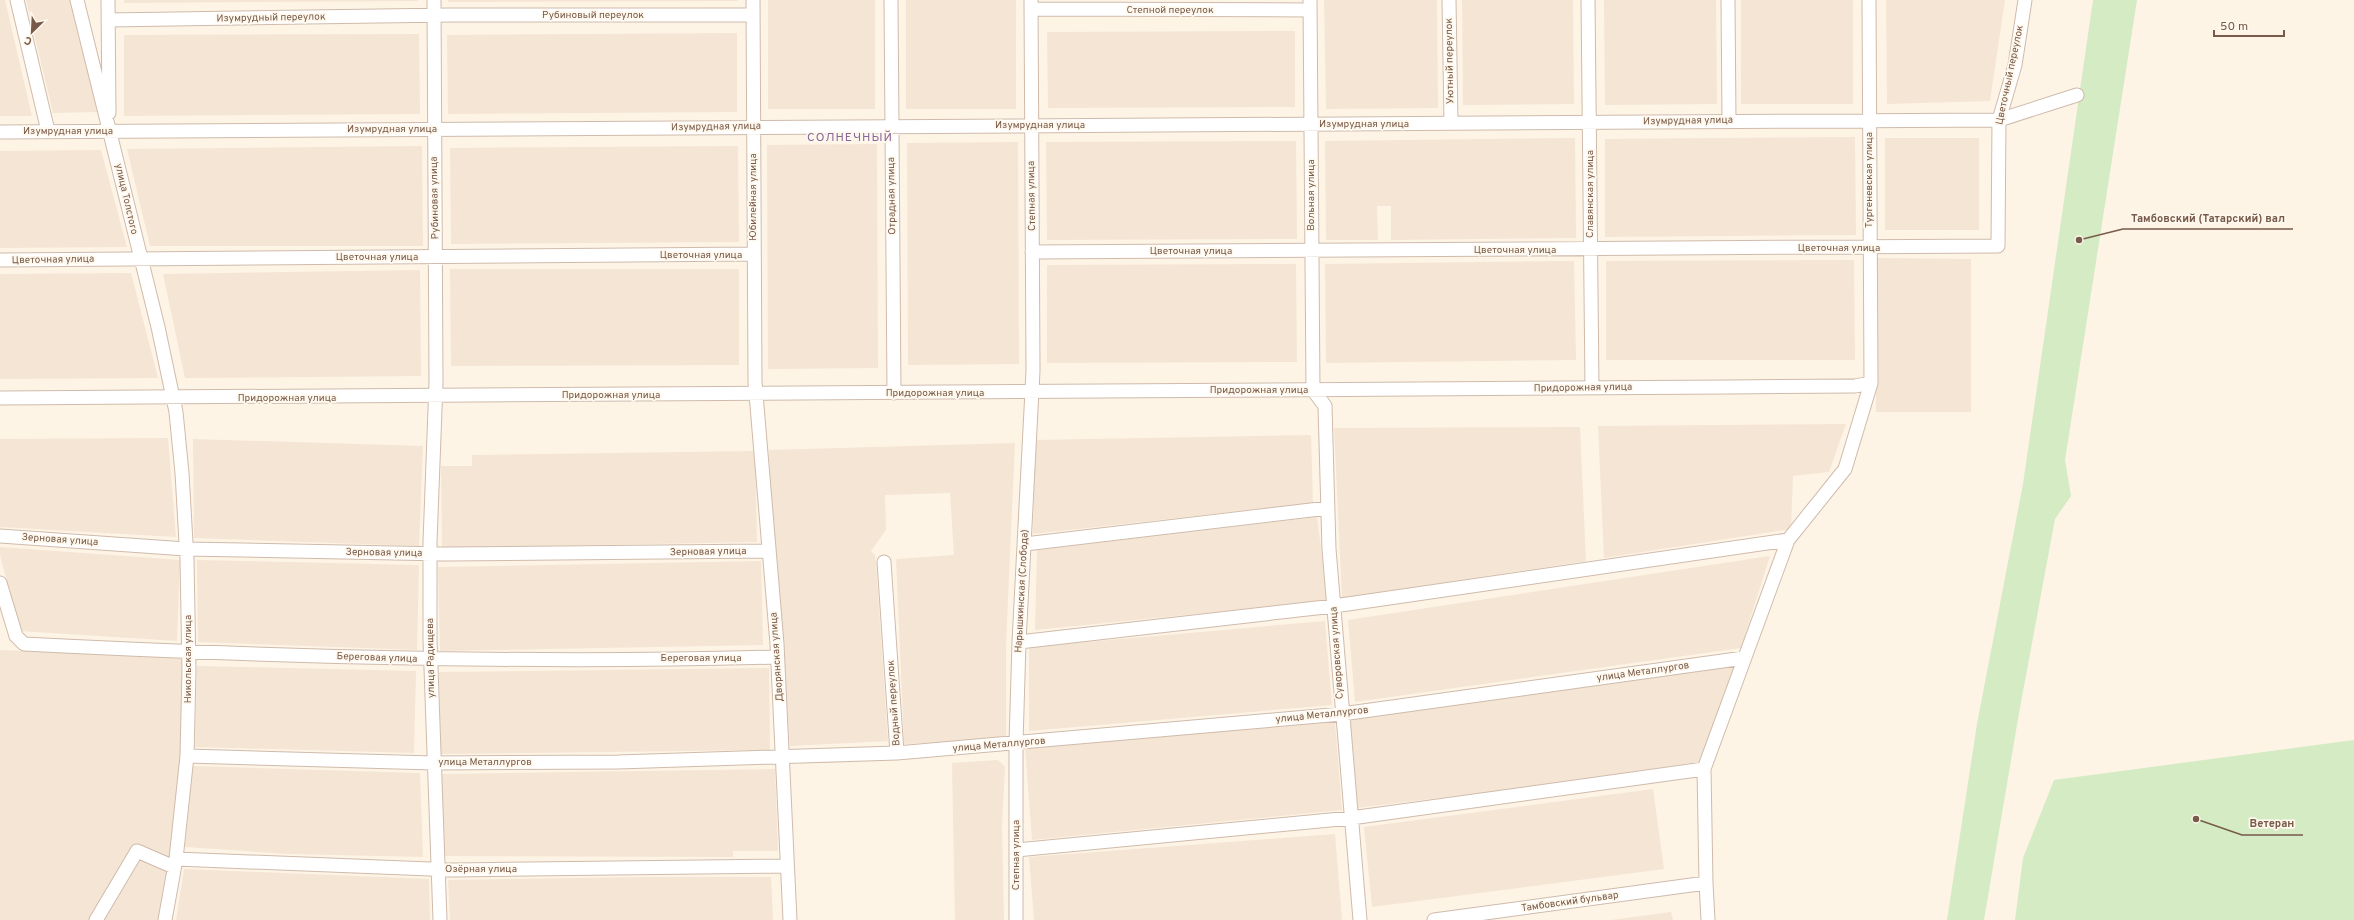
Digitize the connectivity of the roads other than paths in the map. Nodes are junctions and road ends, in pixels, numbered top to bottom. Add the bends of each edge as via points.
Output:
1 (17, 0) edge
2 (77, 0) edge
3 (108, 0) edge
4 (434, 0) edge
5 (753, 0) edge
6 (891, 0) edge
7 (1449, 0) edge
8 (1588, 0) edge
9 (1728, 0) edge
10 (1869, 0) edge
11 (2025, 0) edge
12 (1031, 5) edge
13 (1310, 5) edge
14 (752, 15) junction
15 (434, 16) junction
16 (108, 20) junction
17 (2077, 95) dead end
18 (1729, 120) junction
19 (1869, 120) junction
20 (1999, 120) junction
21 (1590, 122) junction
22 (1451, 123) junction
23 (1311, 124) junction
24 (891, 125) junction
25 (1031, 125) junction
26 (752, 127) junction
27 (434, 129) junction
28 (48, 131) junction
29 (109, 131) junction
30 (0, 132) edge
31 (1998, 246) joint
32 (1869, 248) junction
33 (1590, 250) junction
34 (1311, 251) junction
35 (1032, 252) junction
36 (753, 254) junction
37 (435, 257) junction
38 (140, 259) junction
39 (0, 260) edge
40 (1871, 383) junction
41 (1592, 388) junction
42 (1313, 390) junction
43 (1032, 392) junction
44 (894, 393) junction
45 (756, 394) junction
46 (436, 396) junction
47 (0, 398) edge
48 (173, 398) junction
49 (1328, 508) junction
50 (0, 536) edge
51 (1788, 540) junction
52 (1025, 544) junction
53 (186, 549) junction
54 (768, 551) junction
55 (430, 554) junction
56 (884, 562) dead end
57 (0, 583) edge
58 (1334, 606) junction
59 (1018, 642) junction
60 (188, 653) junction
61 (777, 657) junction
62 (1744, 658) junction
63 (431, 660) junction
64 (1342, 714) junction
65 (1016, 744) junction
66 (898, 753) junction
67 (187, 756) junction
68 (783, 757) junction
69 (433, 763) junction
70 (1704, 769) junction
71 (1016, 790) joint
72 (1352, 818) junction
73 (1016, 850) junction
74 (175, 863) junction
75 (788, 866) junction
76 (438, 869) junction
77 (1706, 883) junction
78 (96, 920) edge
79 (165, 920) edge
80 (440, 920) edge
81 (790, 920) edge
82 (1016, 920) edge
83 (1360, 920) edge
84 (1434, 920) edge
85 (1708, 920) edge

1 - 28 street
2 - 29 street, улица Толстого
3 - 16 street
4 - 15 street, Рубиновая улица
5 - 14 street, Юбилейная улица
6 - 24 street, Отрадная улица
7 - 22 street, Уютный переулок
8 - 21 street, Славянская улица
9 - 18 street
10 - 19 street, Тургеневская улица
11 - 20 street, Цветочный переулок via 2015,65
12 - 13 street, Степной переулок
12 - 25 street, Степная улица
13 - 23 street, Вольная улица
14 - 15 street, Рубиновый переулок
14 - 26 street, Юбилейная улица
15 - 16 street, Изумрудный переулок
15 - 27 street, Рубиновая улица
16 - 29 street
17 - 20 street, Изумрудная улица
18 - 19 street, Изумрудная улица
18 - 21 street, Изумрудная улица
19 - 20 street, Изумрудная улица
19 - 32 street, Тургеневская улица
20 - 31 street, Цветочный переулок
21 - 22 street, Изумрудная улица
21 - 33 street, Славянская улица
22 - 23 street, Изумрудная улица
23 - 25 street, Изумрудная улица
23 - 34 street, Вольная улица
24 - 25 street, Изумрудная улица
24 - 26 street, Изумрудная улица
24 - 44 street, Отрадная улица
25 - 35 street, Степная улица
26 - 27 street, Изумрудная улица
26 - 36 street, Юбилейная улица
27 - 29 street, Изумрудная улица
27 - 37 street, Рубиновая улица
28 - 29 street, Изумрудная улица
28 - 30 street, Изумрудная улица
29 - 38 street, улица Толстого
31 - 32 street, Цветочная улица
32 - 33 street, Цветочная улица
32 - 40 street, Тургеневская улица
33 - 34 street, Цветочная улица
33 - 41 street, Славянская улица
34 - 35 street, Цветочная улица
34 - 42 street, Вольная улица
35 - 43 street, Степная улица
36 - 37 street, Цветочная улица
36 - 45 street, Юбилейная улица
37 - 38 street, Цветочная улица
37 - 46 street, Рубиновая улица
38 - 39 street, Цветочная улица
38 - 48 street, улица Толстого
40 - 41 street, Придорожная улица via 1855,386
40 - 51 street, Тургеневская улица via 1845,469
41 - 42 street, Придорожная улица
42 - 43 street, Придорожная улица
42 - 49 street, Суворовская улица via 1325,406
43 - 44 street, Придорожная улица
43 - 52 street, Нарышкинская (Слобода)
44 - 45 street, Придорожная улица
45 - 46 street, Придорожная улица
45 - 54 street, Дворянская улица
46 - 48 street, Придорожная улица
46 - 55 street, улица Радищева
47 - 48 street, Придорожная улица
48 - 53 street, Никольская улица via 182,473
49 - 52 street
49 - 58 street, Суворовская улица
50 - 53 street, Зерновая улица
51 - 58 street
51 - 62 street, Тургеневская улица
52 - 59 street, Нарышкинская (Слобода)
53 - 55 street, Зерновая улица
53 - 60 street, Никольская улица
54 - 55 street, Зерновая улица
54 - 61 street, Дворянская улица
55 - 63 street, улица Радищева
56 - 66 street, Водный переулок
57 - 60 street, Береговая улица via 16,636 24,644
58 - 59 street
58 - 64 street, Суворовская улица
59 - 65 street, Нарышкинская (Слобода)
60 - 63 street, Береговая улица
60 - 67 street, Никольская улица
61 - 63 street, Береговая улица
61 - 68 street, Дворянская улица
62 - 64 street, улица Металлургов
62 - 70 street, Тургеневская улица
63 - 69 street, улица Радищева
64 - 65 street, улица Металлургов
64 - 72 street, Суворовская улица
65 - 66 street, улица Металлургов
65 - 71 street, Нарышкинская (Слобода)
66 - 68 street, Водный переулок
67 - 69 street, улица Металлургов
67 - 74 street, Никольская улица
68 - 69 street, улица Металлургов via 625,762
68 - 75 street, Дворянская улица
69 - 76 street, улица Радищева
70 - 72 street
70 - 77 street
71 - 73 street, Степная улица
72 - 73 street
72 - 83 street, Суворовская улица
73 - 82 street, Степная улица
74 - 76 street, Озёрная улица
74 - 78 street via 137,851
74 - 79 street, Никольская улица
75 - 76 street, Озёрная улица
75 - 81 street, Дворянская улица
76 - 80 street, улица Радищева
77 - 84 street, Тамбовский бульвар
77 - 85 street

